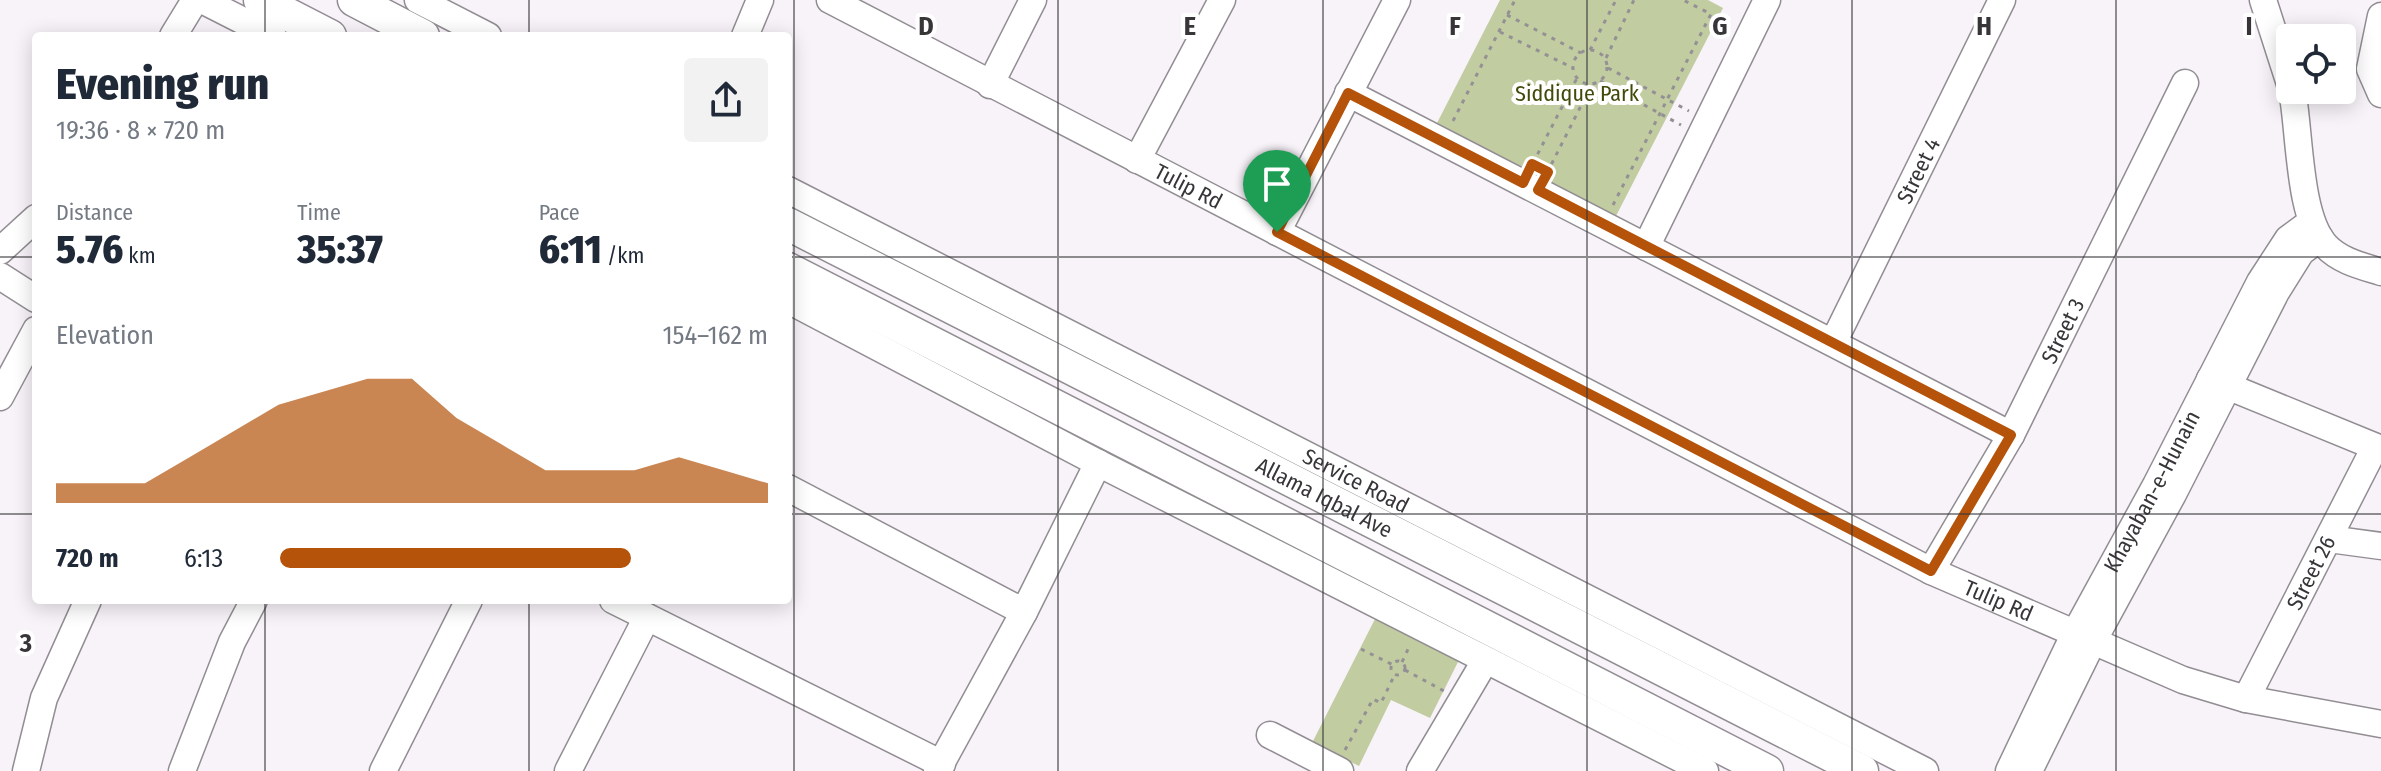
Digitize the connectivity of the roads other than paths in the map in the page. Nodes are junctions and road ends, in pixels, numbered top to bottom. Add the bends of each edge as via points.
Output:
1 (195, 0) edge
2 (202, 0) edge
3 (260, 0) edge
4 (354, 0) edge
5 (418, 0) edge
6 (760, 0) edge
7 (1033, 0) edge
8 (1222, 0) edge
9 (1397, 0) edge
10 (1767, 0) edge
11 (2002, 0) edge
12 (2263, 0) edge
13 (832, 1) edge
14 (2381, 16) edge
15 (175, 32) edge
16 (265, 32) edge
17 (322, 32) edge
18 (415, 32) edge
19 (480, 32) edge
20 (747, 32) edge
21 (2276, 40) edge
22 (2185, 83) dead end
23 (990, 85) junction
24 (1348, 93) junction
25 (2381, 94) edge
26 (2294, 104) edge
27 (1137, 160) junction
28 (792, 192) edge
29 (32, 222) edge
30 (792, 226) edge
31 (2315, 230) junction
32 (1277, 232) junction
33 (1646, 247) junction
34 (0, 251) edge
35 (792, 271) edge
36 (2381, 272) edge
37 (0, 276) edge
38 (32, 296) edge
39 (792, 302) edge
40 (32, 337) edge
41 (1834, 341) junction
42 (2218, 382) junction
43 (0, 397) edge
44 (2011, 435) junction
45 (2378, 448) edge
46 (1098, 463) junction
47 (792, 490) edge
48 (2329, 539) junction
49 (2381, 546) edge
50 (1931, 571) junction
51 (86, 604) edge
52 (252, 604) edge
53 (467, 604) edge
54 (621, 604) edge
55 (1024, 612) junction
56 (647, 617) junction
57 (2083, 639) junction
58 (1485, 661) junction
59 (2246, 699) junction
60 (2381, 724) edge
61 (1270, 735) dead end
62 (939, 767) edge
63 (1337, 770) edge
64 (26, 771) edge
65 (182, 771) edge
66 (383, 771) edge
67 (568, 771) edge
68 (1420, 771) edge
69 (1705, 771) edge
70 (1767, 771) edge
71 (1862, 771) edge
72 (1925, 771) edge
73 (2009, 771) edge
74 (2029, 771) edge

1 - 15 street
2 - 16 street
3 - 17 main road
4 - 18 main road
5 - 19 street
6 - 20 street
7 - 23 street
8 - 27 street
9 - 24 street
10 - 33 street
11 - 41 street, Street 4
12 - 21 street
13 - 23 street, Tulip Rd
14 - 25 street via 2370,69
22 - 44 street, Street 3
23 - 27 street, Tulip Rd
24 - 32 street
24 - 33 street via 1535,177
26 - 31 street
27 - 32 street, Tulip Rd
28 - 72 street, Service Road
29 - 34 street
30 - 71 main road, Allama Iqbal Ave
31 - 36 street via 2326,247
31 - 42 street, Khayaban-e-Hunain via 2288,239
32 - 50 street, Tulip Rd
33 - 41 street
35 - 70 main road, Allama Iqbal Ave
37 - 38 street
39 - 46 street
40 - 43 street
41 - 44 street
42 - 45 street
42 - 57 street, Khayaban-e-Hunain via 2156,485
44 - 50 street, Street 3
45 - 48 street, Street 26
46 - 55 street
46 - 58 street
47 - 55 street
48 - 49 street
48 - 59 street, Street 26
50 - 57 street, Tulip Rd
51 - 64 street via 44,698
52 - 65 street
53 - 66 street
54 - 56 street
55 - 62 street
56 - 62 street
56 - 67 street
57 - 59 street, Tulip Rd
57 - 73 street, Khayaban-e-Hunain
57 - 74 street, Khayaban-e-Hunain
58 - 68 street
58 - 69 street
59 - 60 street, Tulip Rd
61 - 63 street

